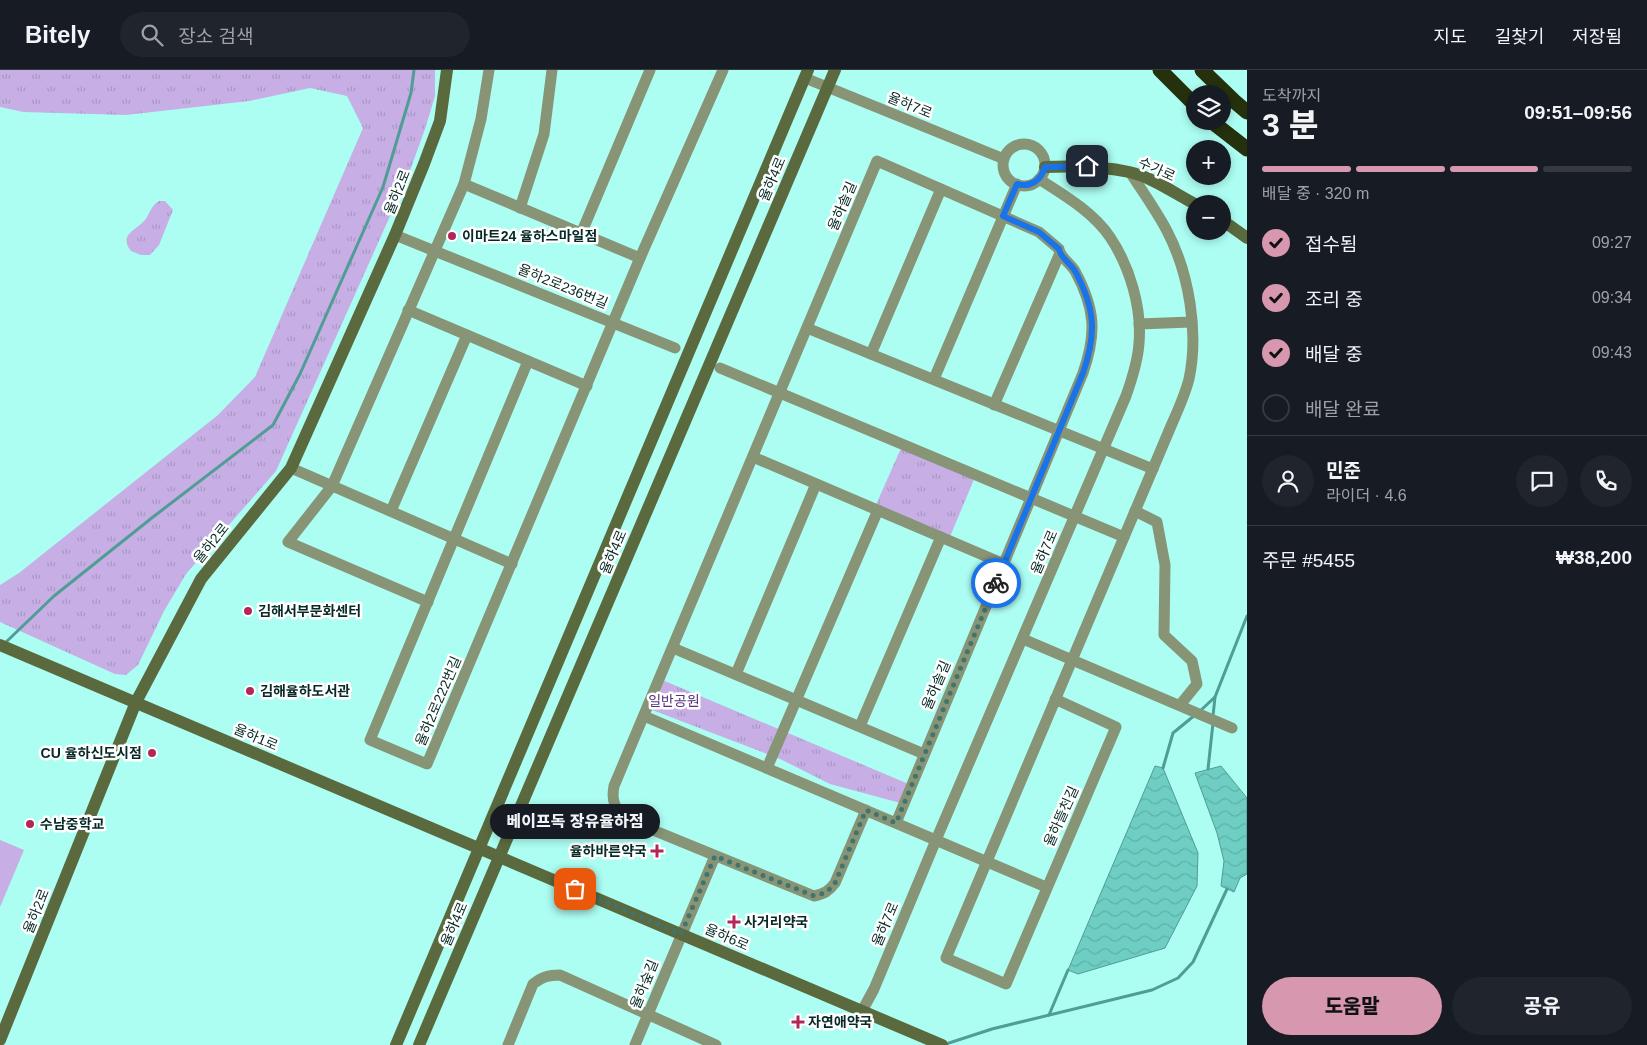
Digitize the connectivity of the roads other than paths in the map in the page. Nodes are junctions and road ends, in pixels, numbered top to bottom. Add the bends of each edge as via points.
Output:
1 (447, 70) edge
2 (489, 70) edge
3 (552, 70) edge
4 (650, 70) edge
5 (723, 70) edge
6 (835, 70) edge
7 (1160, 70) edge
8 (1202, 70) edge
9 (806, 74) edge
10 (827, 88) junction
11 (1186, 96) edge
12 (1247, 112) edge
13 (1223, 130) edge
14 (1247, 148) edge
15 (1004, 159) junction
16 (1045, 167) junction
17 (1130, 172) junction
18 (1039, 179) junction
19 (464, 184) junction
20 (1017, 184) junction
21 (941, 189) junction
22 (1186, 199) edge
23 (520, 208) junction
24 (1003, 216) junction
25 (1231, 226) edge
26 (582, 234) junction
27 (396, 235) junction
28 (1247, 238) edge
29 (435, 251) junction
30 (1060, 253) junction
31 (640, 258) junction
32 (408, 310) junction
33 (1191, 322) junction
34 (614, 323) junction
35 (1139, 324) junction
36 (807, 328) junction
37 (467, 335) junction
38 (674, 348) dead end
39 (871, 354) junction
40 (528, 361) junction
41 (720, 368) dead end
42 (934, 380) junction
43 (588, 386) junction
44 (780, 392) junction
45 (994, 405) junction
46 (1059, 431) junction
47 (1104, 449) junction
48 (753, 457) junction
49 (291, 468) junction
50 (1153, 469) junction
51 (816, 484) junction
52 (332, 486) junction
53 (1031, 498) junction
54 (878, 510) junction
55 (391, 511) junction
56 (1136, 511) junction
57 (1075, 516) junction
58 (941, 537) junction
59 (1124, 537) junction
60 (454, 539) junction
61 (512, 564) junction
62 (1004, 564) junction
63 (428, 602) junction
64 (1023, 639) junction
65 (0, 645) edge
66 (673, 648) junction
67 (1072, 660) junction
68 (736, 674) junction
69 (797, 700) junction
70 (1055, 700) junction
71 (136, 702) junction
72 (1180, 705) junction
73 (644, 716) junction
74 (860, 726) junction
75 (1232, 728) dead end
76 (924, 754) junction
77 (767, 768) junction
78 (866, 810) junction
79 (896, 823) junction
80 (936, 840) junction
81 (479, 848) junction
82 (715, 856) junction
83 (500, 857) junction
84 (987, 861) junction
85 (1046, 887) junction
86 (681, 934) junction
87 (862, 1011) junction
88 (648, 1014) junction
89 (0, 1040) edge
90 (396, 1045) edge
91 (419, 1045) edge
92 (508, 1045) edge
93 (635, 1045) edge
94 (716, 1045) edge
95 (942, 1045) edge

1 - 27 street, 율하2로 via 440,121
2 - 19 street via 481,119
3 - 23 street via 544,134
4 - 26 street
5 - 31 street, 율하2로236번길
6 - 10 street, 율하4로
7 - 11 highway
8 - 12 highway
9 - 10 street, 율하7로
9 - 81 street, 율하4로
10 - 15 street, 율하7로
10 - 83 street, 율하4로
13 - 14 highway
15 - 16 street via 1012,148 1025,144 1042,154
15 - 20 street via 1008,179
16 - 17 street, 수가로 via 1087,166
16 - 18 street
17 - 22 street, 수가로
17 - 33 street via 1167,230 1181,262
18 - 20 street via 1027,185
18 - 35 street, 율하7로 via 1070,198 1110,238 1122,258 1136,297
19 - 23 street
19 - 29 street
20 - 24 street
21 - 24 street, 율하솔길
21 - 36 street, 율하솔길 via 878,161
21 - 39 street
23 - 26 street
24 - 30 street, 율하솔길 via 1039,232
24 - 42 street
25 - 28 street
26 - 31 street
27 - 29 street, 율하2로236번길
27 - 49 street, 율하2로
29 - 32 street
29 - 34 street, 율하2로236번길
30 - 45 street
30 - 46 street, 율하솔길 via 1072,265 1086,291 1092,333 1090,354
31 - 34 street, 율하2로236번길
32 - 37 street
32 - 52 street
33 - 35 street
33 - 50 street via 1191,364 1184,396
34 - 38 street
34 - 43 street, 율하2로222번길
35 - 47 street, 율하7로 via 1139,344 1132,378
36 - 39 street
36 - 44 street, 율하솔길
37 - 40 street
37 - 55 street
39 - 42 street
40 - 43 street
40 - 60 street, 율하2로222번길
41 - 44 street
42 - 45 street
43 - 61 street, 율하2로222번길
44 - 48 street, 율하솔길
44 - 53 street
45 - 46 street
46 - 47 street
46 - 53 street, 율하솔길
47 - 50 street
47 - 57 street, 율하7로
48 - 51 street
48 - 66 street, 율하솔길
49 - 52 street
49 - 71 street, 율하2로 via 202,579
50 - 56 street
51 - 54 street
51 - 68 street
52 - 55 street
52 - 63 street via 288,542
53 - 57 street
53 - 62 street, 율하솔길
54 - 58 street
54 - 69 street
55 - 60 street
56 - 59 street
56 - 72 street via 1157,522 1164,565 1164,635 1192,661 1198,684
57 - 59 street
57 - 64 street, 율하7로
58 - 62 street
58 - 74 street
59 - 67 street
60 - 61 street
60 - 63 street, 율하2로222번길
61 - 63 street, 율하2로222번길 via 427,764 370,740
62 - 76 street, 율하솔길
64 - 67 street
64 - 80 street, 율하7로
65 - 71 street, 율하1로
66 - 68 street
66 - 73 street, 율하솔길
67 - 70 street
67 - 72 street
68 - 69 street
69 - 74 street
69 - 77 street
70 - 84 street, 율하뜰천길
70 - 85 street, 율하뜰천길 via 1116,727
71 - 81 street, 율하1로
71 - 89 street, 율하2로
72 - 75 street
73 - 77 street
73 - 82 street, 율하솔길 via 614,786 615,808 626,819
74 - 76 street
76 - 79 street, 율하솔길
77 - 78 street
78 - 79 street
78 - 82 street, 율하솔길 via 835,883 823,894 814,896
79 - 80 street
80 - 84 street
80 - 87 street, 율하7로
81 - 83 street, 율하1로
81 - 90 street, 율하4로
82 - 86 street, 율하숲길
83 - 86 street, 율하6로
83 - 91 street, 율하4로
84 - 85 street
84 - 85 street, 율하뜰천길 via 946,958 1006,984
86 - 87 street, 율하6로
86 - 88 street, 율하숲길
87 - 95 street, 율하6로
88 - 92 street via 560,975 550,975 533,984
88 - 93 street, 율하숲길
88 - 94 street

